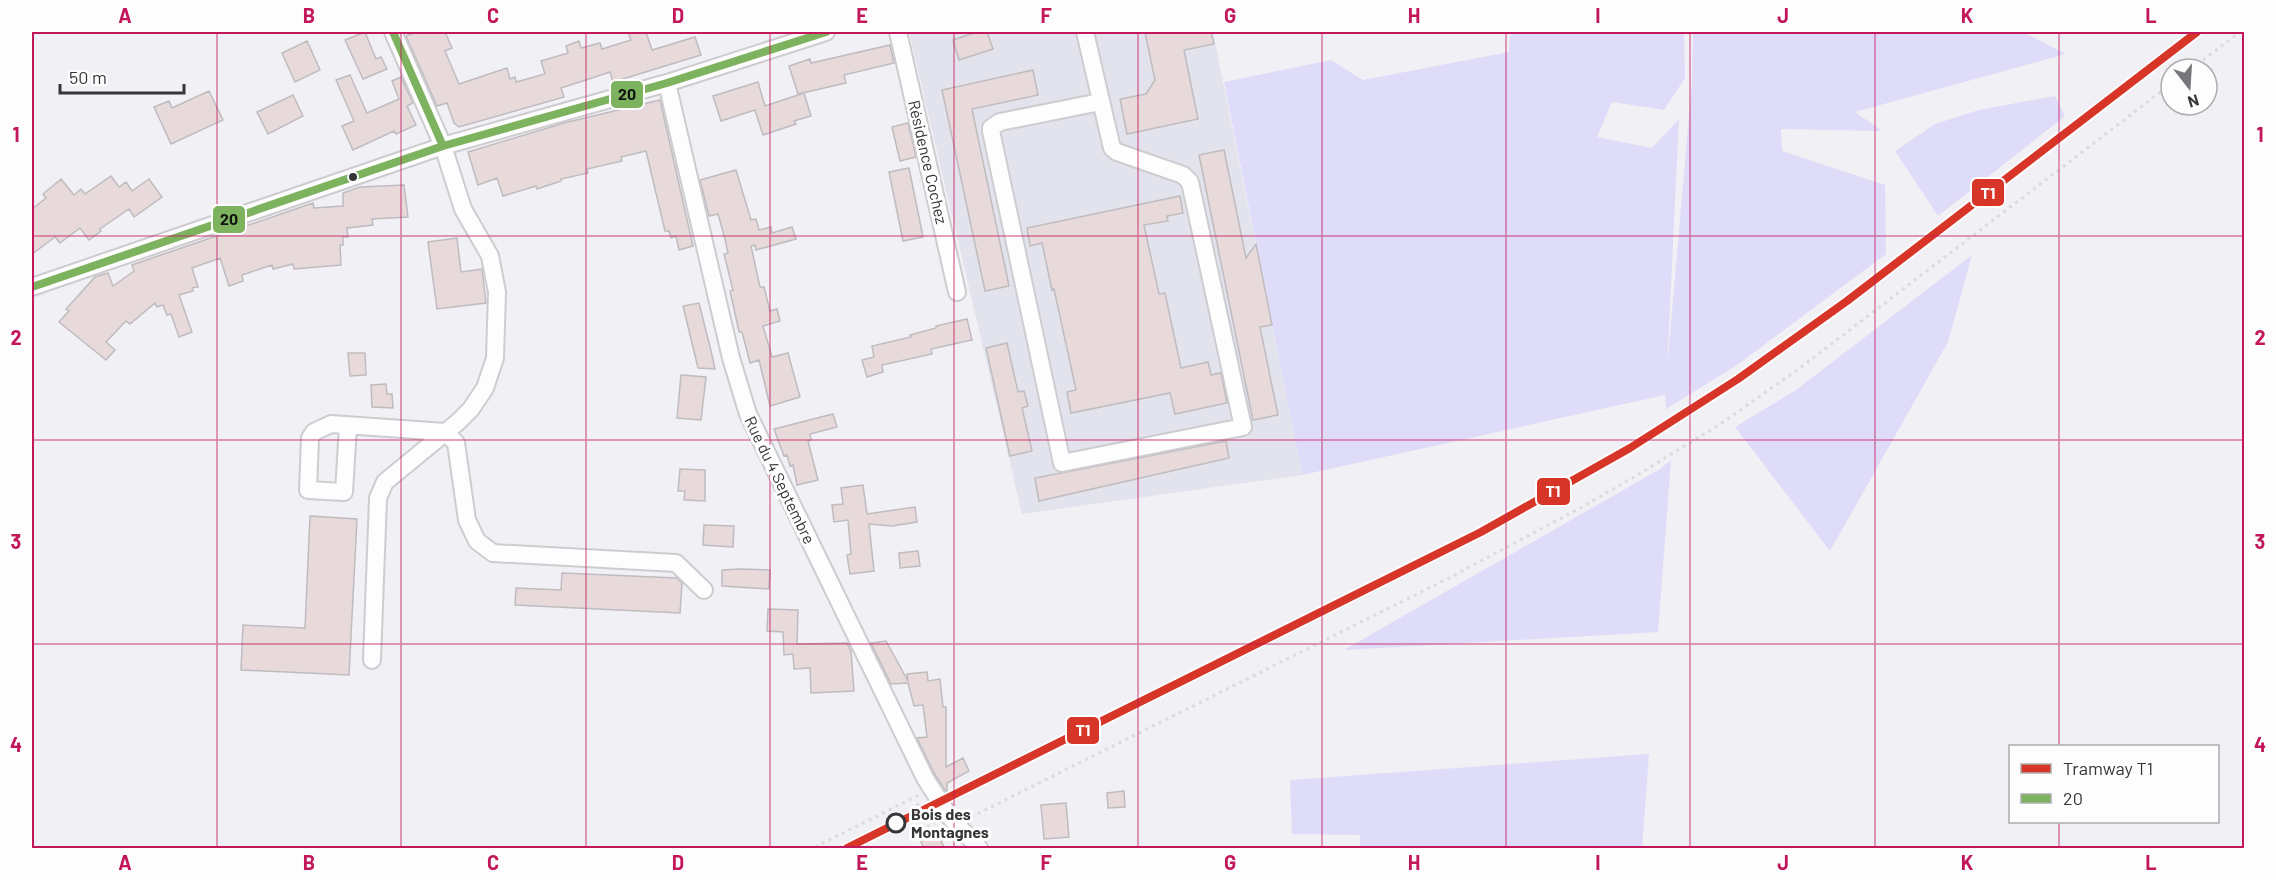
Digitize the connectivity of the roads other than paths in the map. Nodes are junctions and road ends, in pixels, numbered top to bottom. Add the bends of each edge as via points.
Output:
1 (393, 32) edge
2 (826, 32) edge
3 (898, 32) edge
4 (1085, 32) edge
5 (667, 83) junction
6 (1100, 102) junction
7 (443, 146) junction
8 (32, 287) edge
9 (957, 292) dead end
10 (348, 426) dead end
11 (446, 432) junction
12 (704, 590) dead end
13 (372, 660) dead end
14 (976, 847) edge

1 - 7 street
2 - 5 street
3 - 9 street, Résidence Cochez
4 - 6 street
5 - 7 street
5 - 14 street, Rue du 4 Septembre via 744,403 931,789
6 - 6 street via 1112,148 1183,175 1190,182 1243,427 1062,463 991,131 1000,122
7 - 8 street
7 - 11 street via 464,209 490,256 497,292 495,358 485,388 471,409
10 - 11 street
11 - 12 street via 456,443 467,520 477,541 493,553 676,563
11 - 13 street via 386,482 378,498

